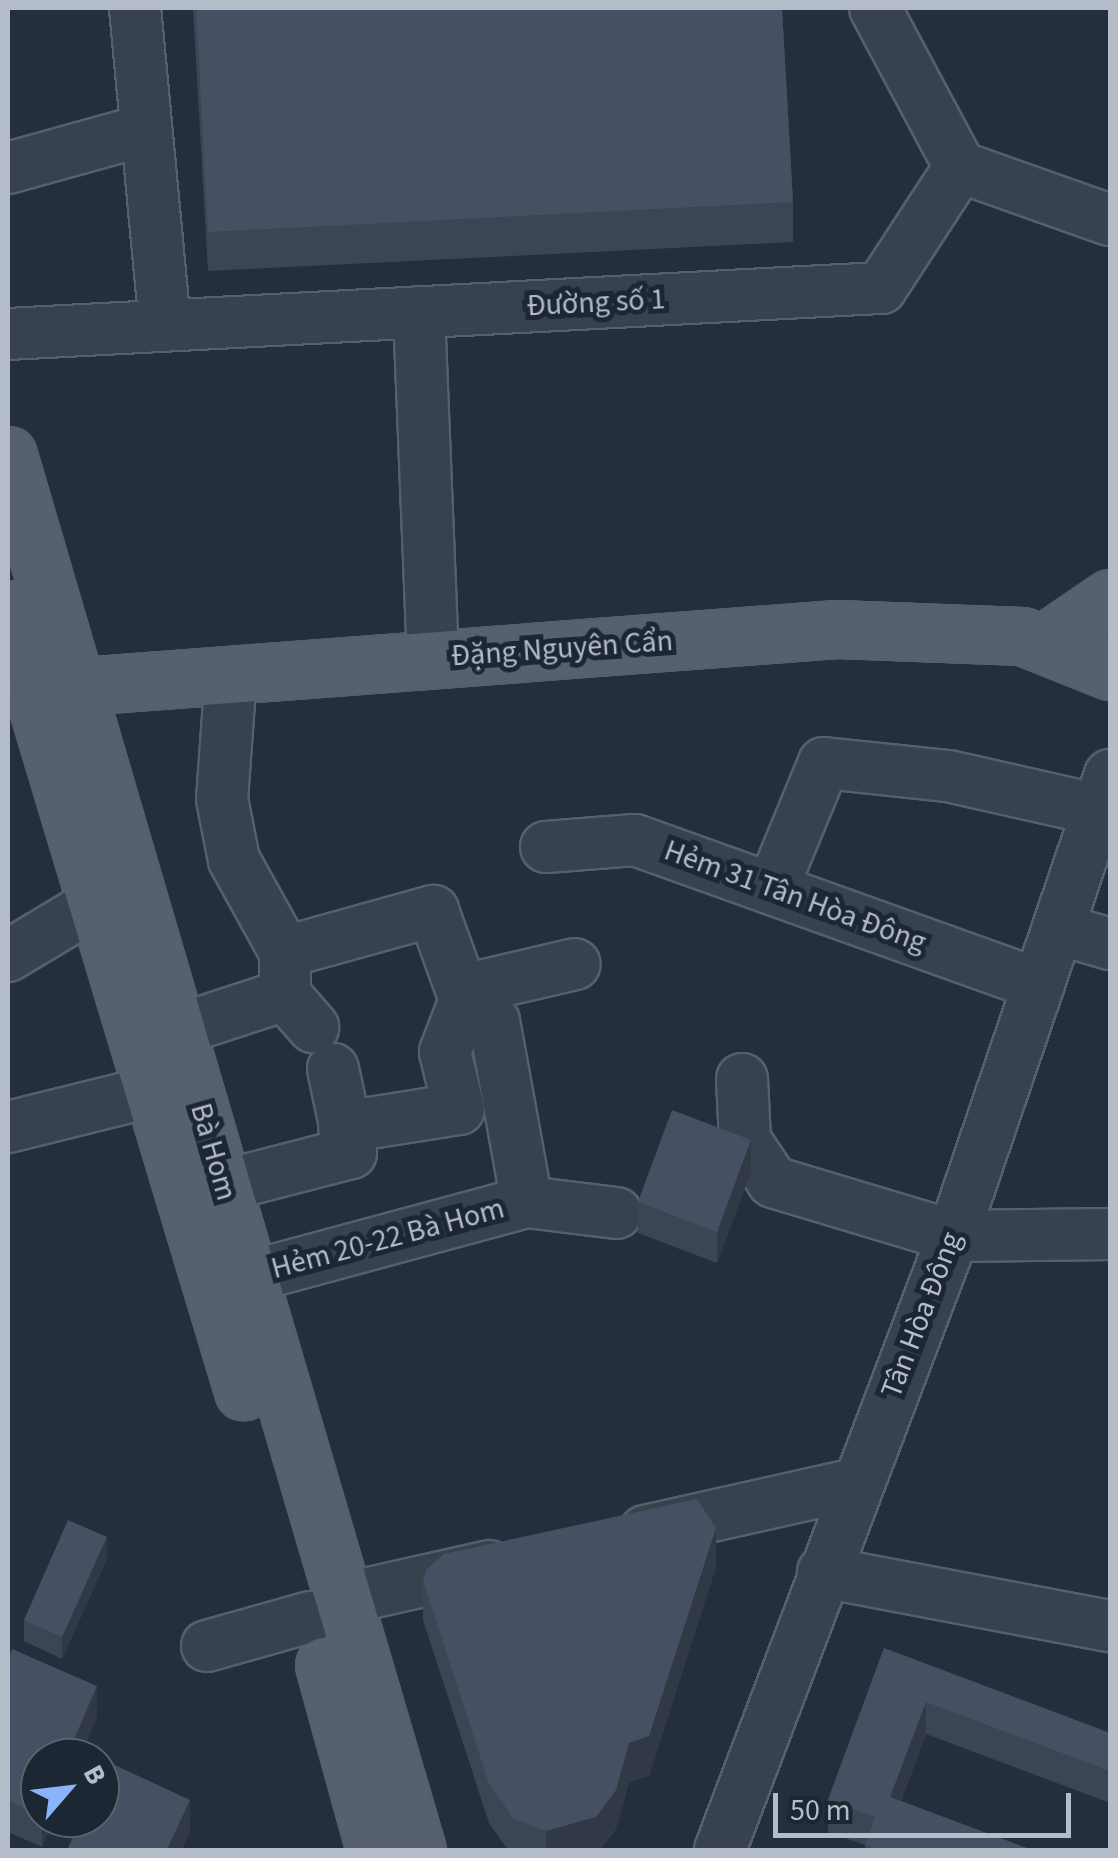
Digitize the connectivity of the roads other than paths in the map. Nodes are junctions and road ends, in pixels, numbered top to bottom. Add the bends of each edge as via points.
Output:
1 (135, 8) edge
2 (874, 8) edge
3 (145, 130) junction
4 (960, 167) junction
5 (8, 168) edge
6 (1110, 220) edge
7 (419, 312) junction
8 (165, 326) junction
9 (8, 334) edge
10 (8, 454) edge
11 (1110, 598) edge
12 (8, 608) edge
13 (1047, 641) junction
14 (433, 659) junction
15 (1110, 671) edge
16 (230, 674) junction
17 (40, 689) edge
18 (1105, 793) edge
19 (546, 846) dead end
20 (772, 889) junction
21 (98, 902) junction
22 (1059, 929) junction
23 (1110, 944) edge
24 (8, 956) edge
25 (575, 964) dead end
26 (1039, 984) junction
27 (480, 1010) junction
28 (304, 1011) junction
29 (178, 1030) junction
30 (742, 1078) dead end
31 (154, 1091) junction
32 (8, 1127) edge
33 (344, 1127) junction
34 (223, 1186) junction
35 (527, 1202) junction
36 (616, 1214) dead end
37 (1110, 1234) edge
38 (953, 1236) junction
39 (249, 1277) junction
40 (856, 1484) junction
41 (590, 1544) edge
42 (533, 1556) edge
43 (823, 1572) junction
44 (326, 1608) junction
45 (1110, 1626) edge
46 (206, 1646) dead end
47 (374, 1850) edge
48 (417, 1850) edge
49 (720, 1850) edge

1 - 3 street
2 - 4 street
3 - 5 street
3 - 8 street
4 - 6 street
4 - 7 street, Đường số 1 via 881,288
7 - 8 street, Đường số 1
7 - 14 street
8 - 9 street, Đường số 1
10 - 17 main road, Bà Hom
11 - 13 main road
12 - 17 main road, Bà Hom
13 - 14 main road, Đặng Nguyên Cẩn via 970,629 837,629
13 - 15 main road, Đặng Nguyên Cẩn
14 - 16 main road, Đặng Nguyên Cẩn
16 - 17 main road, Đặng Nguyên Cẩn
16 - 28 street via 225,815 234,860
17 - 21 main road, Bà Hom
17 - 29 main road, Bà Hom
18 - 20 street via 824,763
18 - 22 street, Tân Hòa Đông
19 - 20 street, Hẻm 31 Tân Hòa Đông via 635,840
20 - 26 street, Hẻm 31 Tân Hòa Đông
21 - 24 street
21 - 31 main road, Bà Hom
22 - 23 street
22 - 26 street, Tân Hòa Đông
25 - 27 street via 485,985
26 - 38 street, Tân Hòa Đông
27 - 28 street, Hẻm 20-22 Bà Hom via 433,911
27 - 33 street via 446,1052 460,1109
27 - 35 street, Hẻm 20-22 Bà Hom
28 - 29 street
28 - 33 street
29 - 34 main road, Bà Hom
30 - 38 street via 745,1140 774,1182
31 - 32 street
31 - 44 main road, Bà Hom
33 - 34 street via 351,1153
34 - 39 main road, Bà Hom
35 - 36 street, Hẻm 20-22 Bà Hom
35 - 39 street, Hẻm 20-22 Bà Hom
37 - 38 street
38 - 40 street, Tân Hòa Đông
39 - 44 main road, Bà Hom
40 - 41 street
40 - 43 street, Tân Hòa Đông
42 - 44 street
43 - 45 street
43 - 49 street, Tân Hòa Đông
44 - 46 street
44 - 47 main road, Bà Hom
44 - 48 main road, Bà Hom

